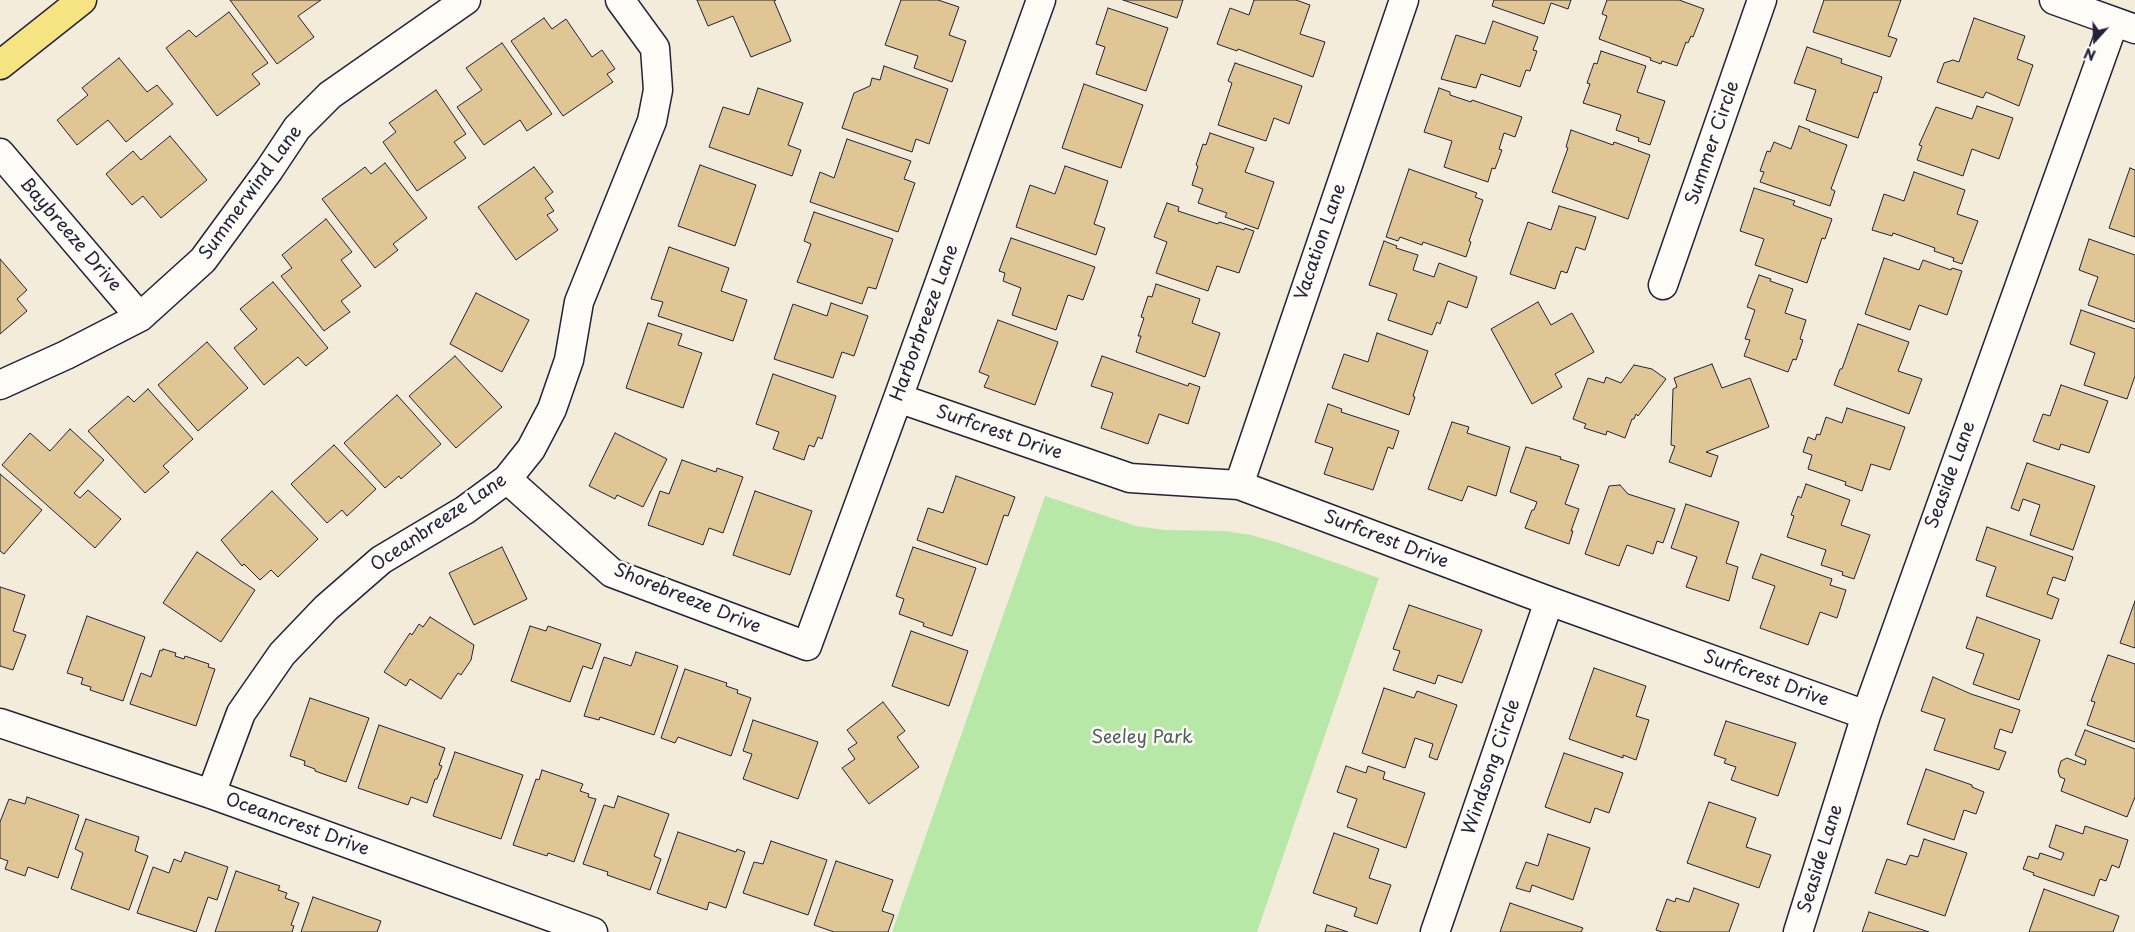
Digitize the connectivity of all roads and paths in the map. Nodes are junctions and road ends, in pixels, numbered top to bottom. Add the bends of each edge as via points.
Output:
1 (82, 0) edge
2 (466, 0) edge
3 (620, 0) edge
4 (1040, 0) edge
5 (1404, 0) edge
6 (1762, 0) edge
7 (2054, 0) edge
8 (2124, 26) edge
9 (0, 66) edge
10 (0, 154) edge
11 (1664, 285) dead end
12 (140, 317) junction
13 (0, 385) edge
14 (898, 398) junction
15 (508, 479) junction
16 (1239, 485) junction
17 (1549, 601) junction
18 (807, 646) joint
19 (1866, 715) junction
20 (0, 723) edge
21 (211, 794) junction
22 (593, 932) edge
23 (1435, 932) edge
24 (1798, 932) edge

1 - 9 main road
2 - 12 street, Summerwind Lane via 330,95 297,128 203,260
3 - 15 street, Oceanbreeze Lane via 655,48 658,90 652,121 579,302 568,360 552,410 531,449
4 - 14 street, Harborbreeze Lane
5 - 16 street, Vacation Lane
6 - 11 street, Summer Circle
7 - 8 street
8 - 19 street, Seaside Lane
10 - 12 street, Baybreeze Drive
12 - 13 street, Summerwind Lane
14 - 16 street, Surfcrest Drive via 1130,478
14 - 18 street, Harborbreeze Lane
15 - 18 street, Shorebreeze Drive via 612,573
15 - 21 street, Oceanbreeze Lane via 465,510 381,560 326,608 282,654 241,713
16 - 17 street, Surfcrest Drive
17 - 19 street, Surfcrest Drive
17 - 23 street, Windsong Circle
19 - 24 street, Seaside Lane
20 - 21 street, Oceancrest Drive
21 - 22 street, Oceancrest Drive

